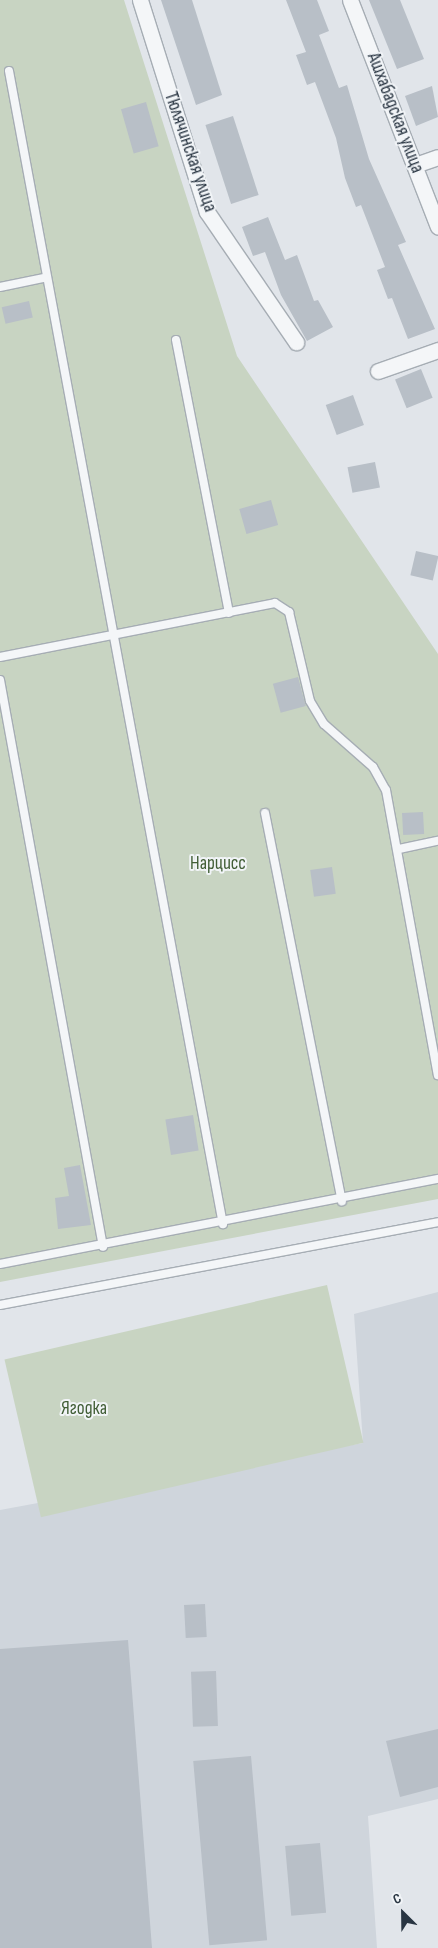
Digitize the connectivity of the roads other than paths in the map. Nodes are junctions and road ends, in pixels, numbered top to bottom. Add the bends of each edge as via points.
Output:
1 (140, 0) edge
2 (350, 0) edge
3 (9, 71) dead end
4 (438, 157) edge
5 (415, 165) junction
6 (438, 227) edge
7 (44, 278) junction
8 (0, 287) edge
9 (176, 340) dead end
10 (296, 342) dead end
11 (438, 350) edge
12 (378, 370) dead end
13 (229, 612) junction
14 (112, 635) junction
15 (0, 657) edge
16 (0, 680) edge
17 (265, 813) dead end
18 (438, 841) edge
19 (399, 849) junction
20 (438, 1075) edge
21 (438, 1179) edge
22 (342, 1201) junction
23 (438, 1222) edge
24 (223, 1224) junction
25 (103, 1247) junction
26 (0, 1264) edge
27 (0, 1305) edge

1 - 10 street, Тюлячинская улица via 207,212
2 - 5 street, Ашхабадская улица
3 - 7 lane
4 - 5 street
5 - 6 street, Ашхабадская улица
7 - 8 lane
7 - 14 lane
9 - 13 lane
11 - 12 street
13 - 14 lane
13 - 19 lane via 275,603 289,612 310,701 324,724 373,767 386,790
14 - 15 lane
14 - 24 lane
16 - 25 lane
17 - 22 lane
18 - 19 lane
19 - 20 lane
21 - 22 lane
22 - 24 lane
23 - 27 lane
24 - 25 lane
25 - 26 lane

